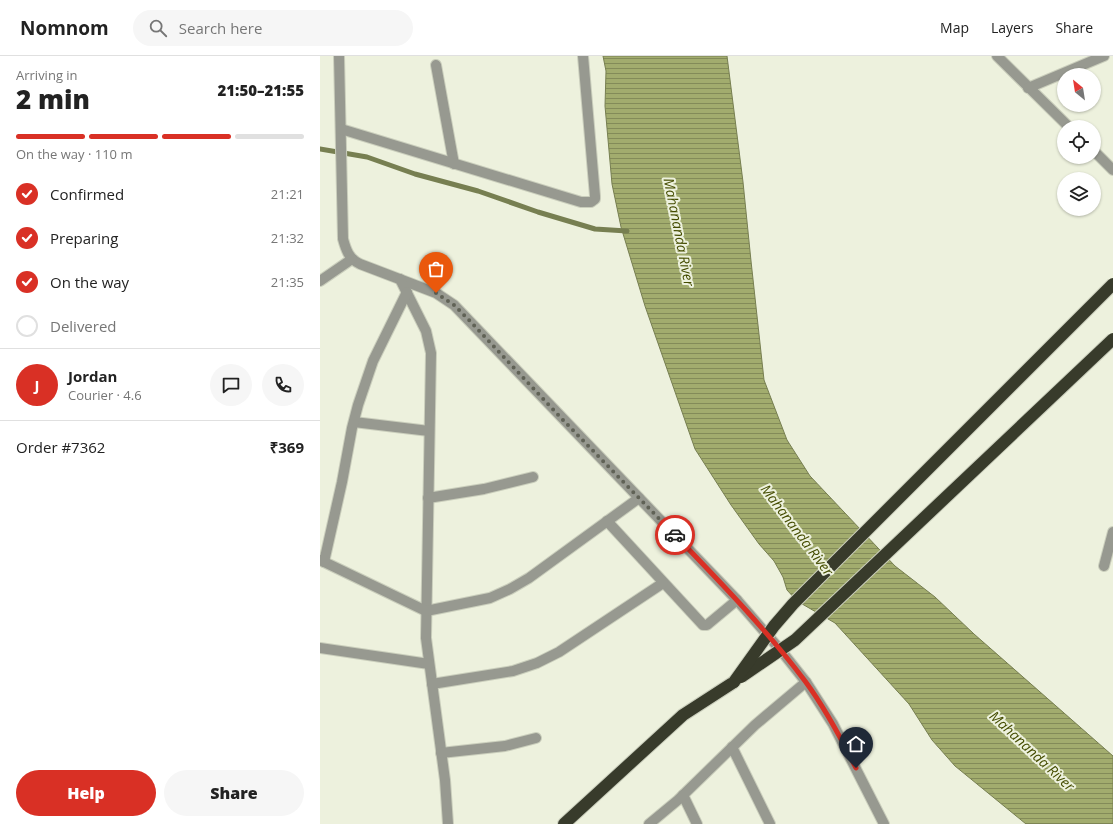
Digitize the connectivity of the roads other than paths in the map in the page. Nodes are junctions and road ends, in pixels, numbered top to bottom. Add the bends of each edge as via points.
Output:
1 (339, 56) edge
2 (583, 56) edge
3 (997, 56) edge
4 (1104, 56) edge
5 (436, 65) dead end
6 (1028, 88) junction
7 (1062, 120) edge
8 (341, 131) junction
9 (1101, 158) edge
10 (454, 164) junction
11 (1113, 170) edge
12 (352, 259) junction
13 (400, 279) junction
14 (320, 281) edge
15 (1113, 284) edge
16 (407, 292) junction
17 (1113, 339) edge
18 (354, 422) junction
19 (429, 431) junction
20 (533, 477) dead end
21 (428, 498) junction
22 (639, 498) junction
23 (607, 521) junction
24 (1113, 532) edge
25 (322, 561) edge
26 (1104, 566) dead end
27 (663, 583) junction
28 (737, 600) junction
29 (426, 611) junction
30 (320, 648) edge
31 (429, 664) junction
32 (734, 682) junction
33 (806, 682) junction
34 (432, 684) junction
35 (536, 738) dead end
36 (732, 746) junction
37 (441, 753) junction
38 (683, 795) junction
39 (448, 824) edge
40 (564, 824) edge
41 (649, 824) edge
42 (697, 824) edge
43 (770, 824) edge
44 (884, 824) edge

1 - 8 street
2 - 10 street via 595,196 593,201 582,202
3 - 6 street
4 - 6 street
5 - 10 street
6 - 7 street
8 - 10 street
8 - 12 street via 343,239
9 - 11 street
12 - 13 street
12 - 14 street
13 - 16 street
13 - 22 street via 436,293 454,305
15 - 32 highway, bridge via 793,604
16 - 18 street via 373,361
16 - 19 street via 426,331 431,352
17 - 32 highway, bridge via 795,640
18 - 19 street
18 - 25 street
19 - 21 street
20 - 21 street via 484,489
21 - 29 street
22 - 23 street
22 - 28 street
23 - 27 street
23 - 29 street via 510,589 490,598
24 - 26 street
25 - 29 street
27 - 28 street via 705,626
27 - 34 street via 560,652 537,663 513,671
28 - 33 street
29 - 31 street
30 - 31 street
31 - 34 street
32 - 40 highway via 683,715
33 - 36 street
33 - 44 street via 836,729
34 - 37 street
35 - 37 street via 506,746
36 - 38 street
36 - 43 street
37 - 39 street
38 - 41 street
38 - 42 street

